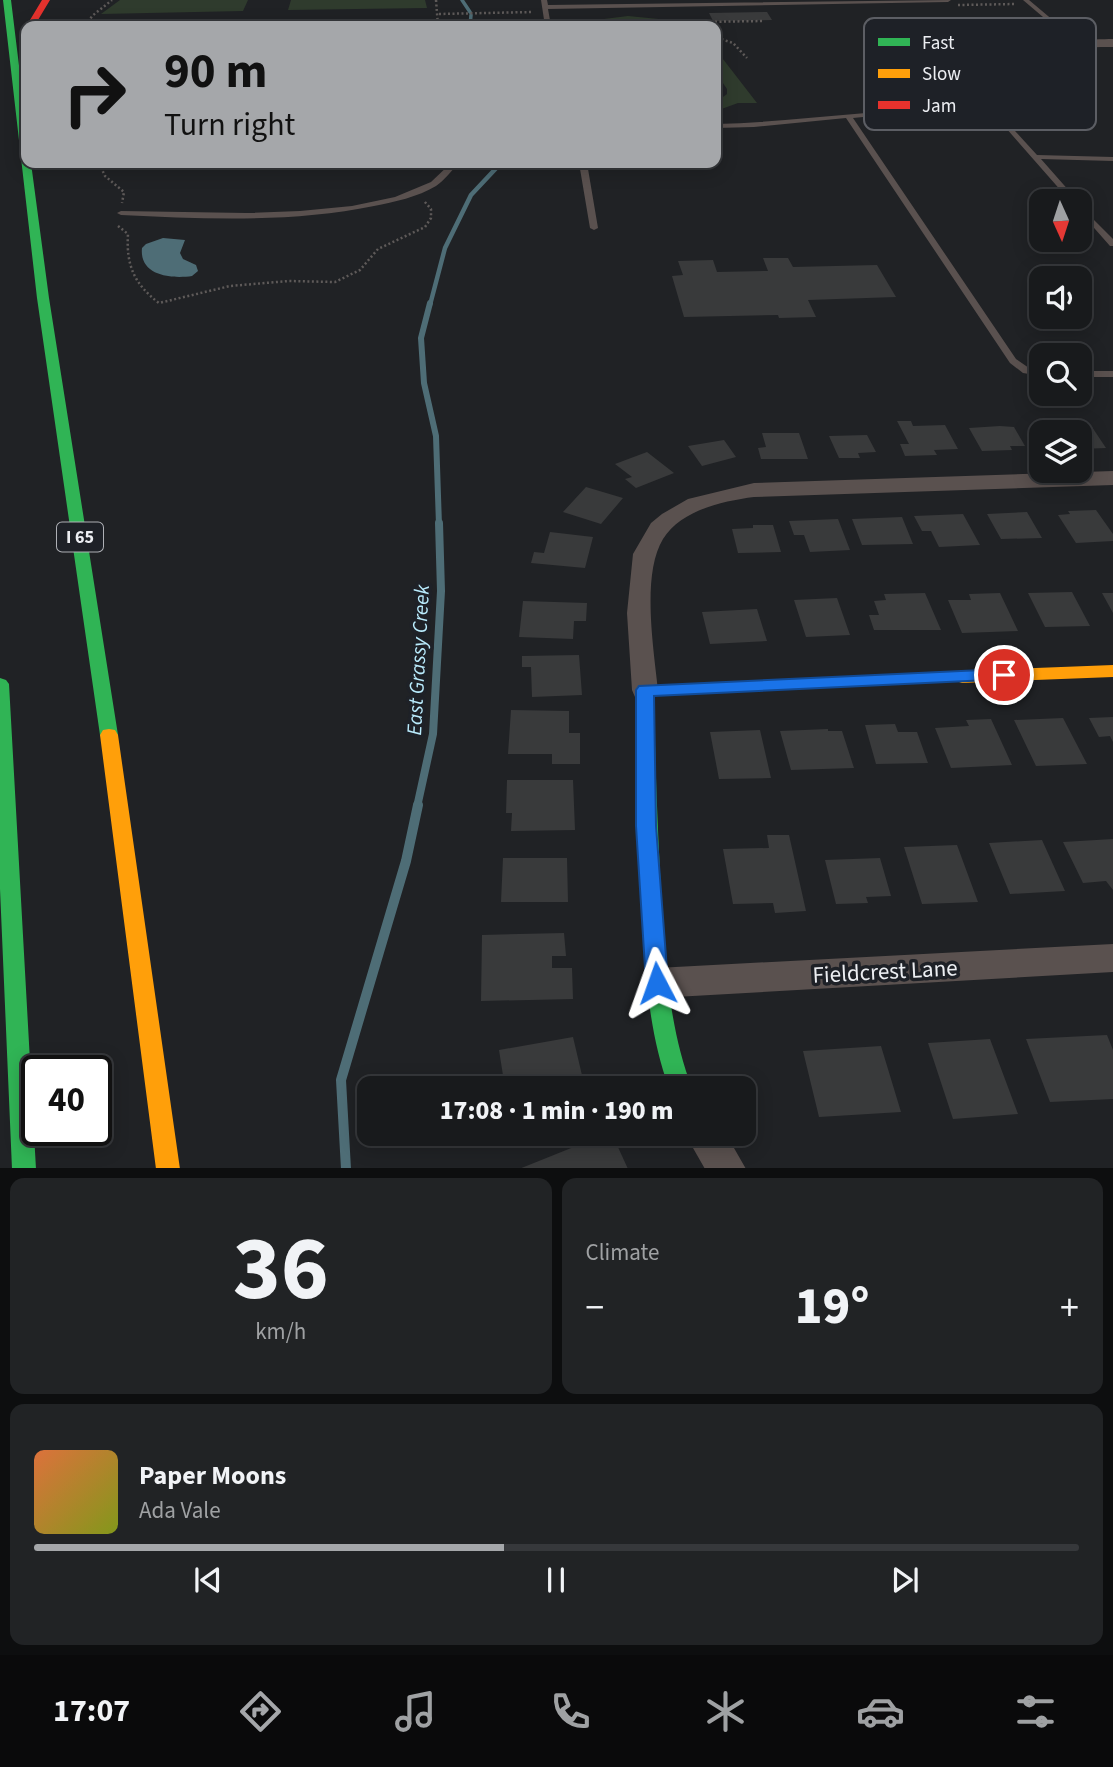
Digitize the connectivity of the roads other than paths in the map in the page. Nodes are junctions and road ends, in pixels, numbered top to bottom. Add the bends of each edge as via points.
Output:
1 (7, 0) edge
2 (46, 0) edge
3 (948, 0) edge
4 (1026, 0) edge
5 (545, 6) edge
6 (1047, 18) edge
7 (34, 21) edge
8 (21, 99) edge
9 (864, 115) edge
10 (848, 116) junction
11 (721, 126) edge
12 (1010, 130) edge
13 (1034, 157) junction
14 (1113, 159) edge
15 (29, 168) edge
16 (450, 168) edge
17 (584, 168) edge
18 (1063, 189) edge
19 (118, 212) road end
20 (1092, 221) edge
21 (594, 228) dead end
22 (1113, 244) edge
23 (1029, 371) edge
24 (1113, 373) edge
25 (1092, 374) edge
26 (1113, 478) edge
27 (1113, 671) edge
28 (0, 684) edge
29 (645, 690) junction
30 (1113, 958) edge
31 (657, 983) junction
32 (676, 1076) edge
33 (712, 1146) edge
34 (24, 1168) edge
35 (168, 1168) edge
36 (727, 1168) edge

1 - 8 main road, I 65
2 - 7 main road
3 - 5 lane
4 - 6 lane
9 - 10 lane
10 - 11 lane
10 - 23 lane via 1013,361
12 - 13 lane
13 - 14 lane
13 - 18 lane
15 - 35 main road, I 65 via 43,298
16 - 19 lane via 441,178 410,193 354,208 282,216
17 - 21 lane
20 - 22 lane
24 - 25 lane
26 - 29 street via 754,490 721,494 687,509 651,538 642,558 640,644
27 - 29 main road
28 - 34 main road
29 - 31 main road via 646,826
30 - 31 street, Fieldcrest Lane
31 - 32 main road via 664,1041
33 - 36 street

